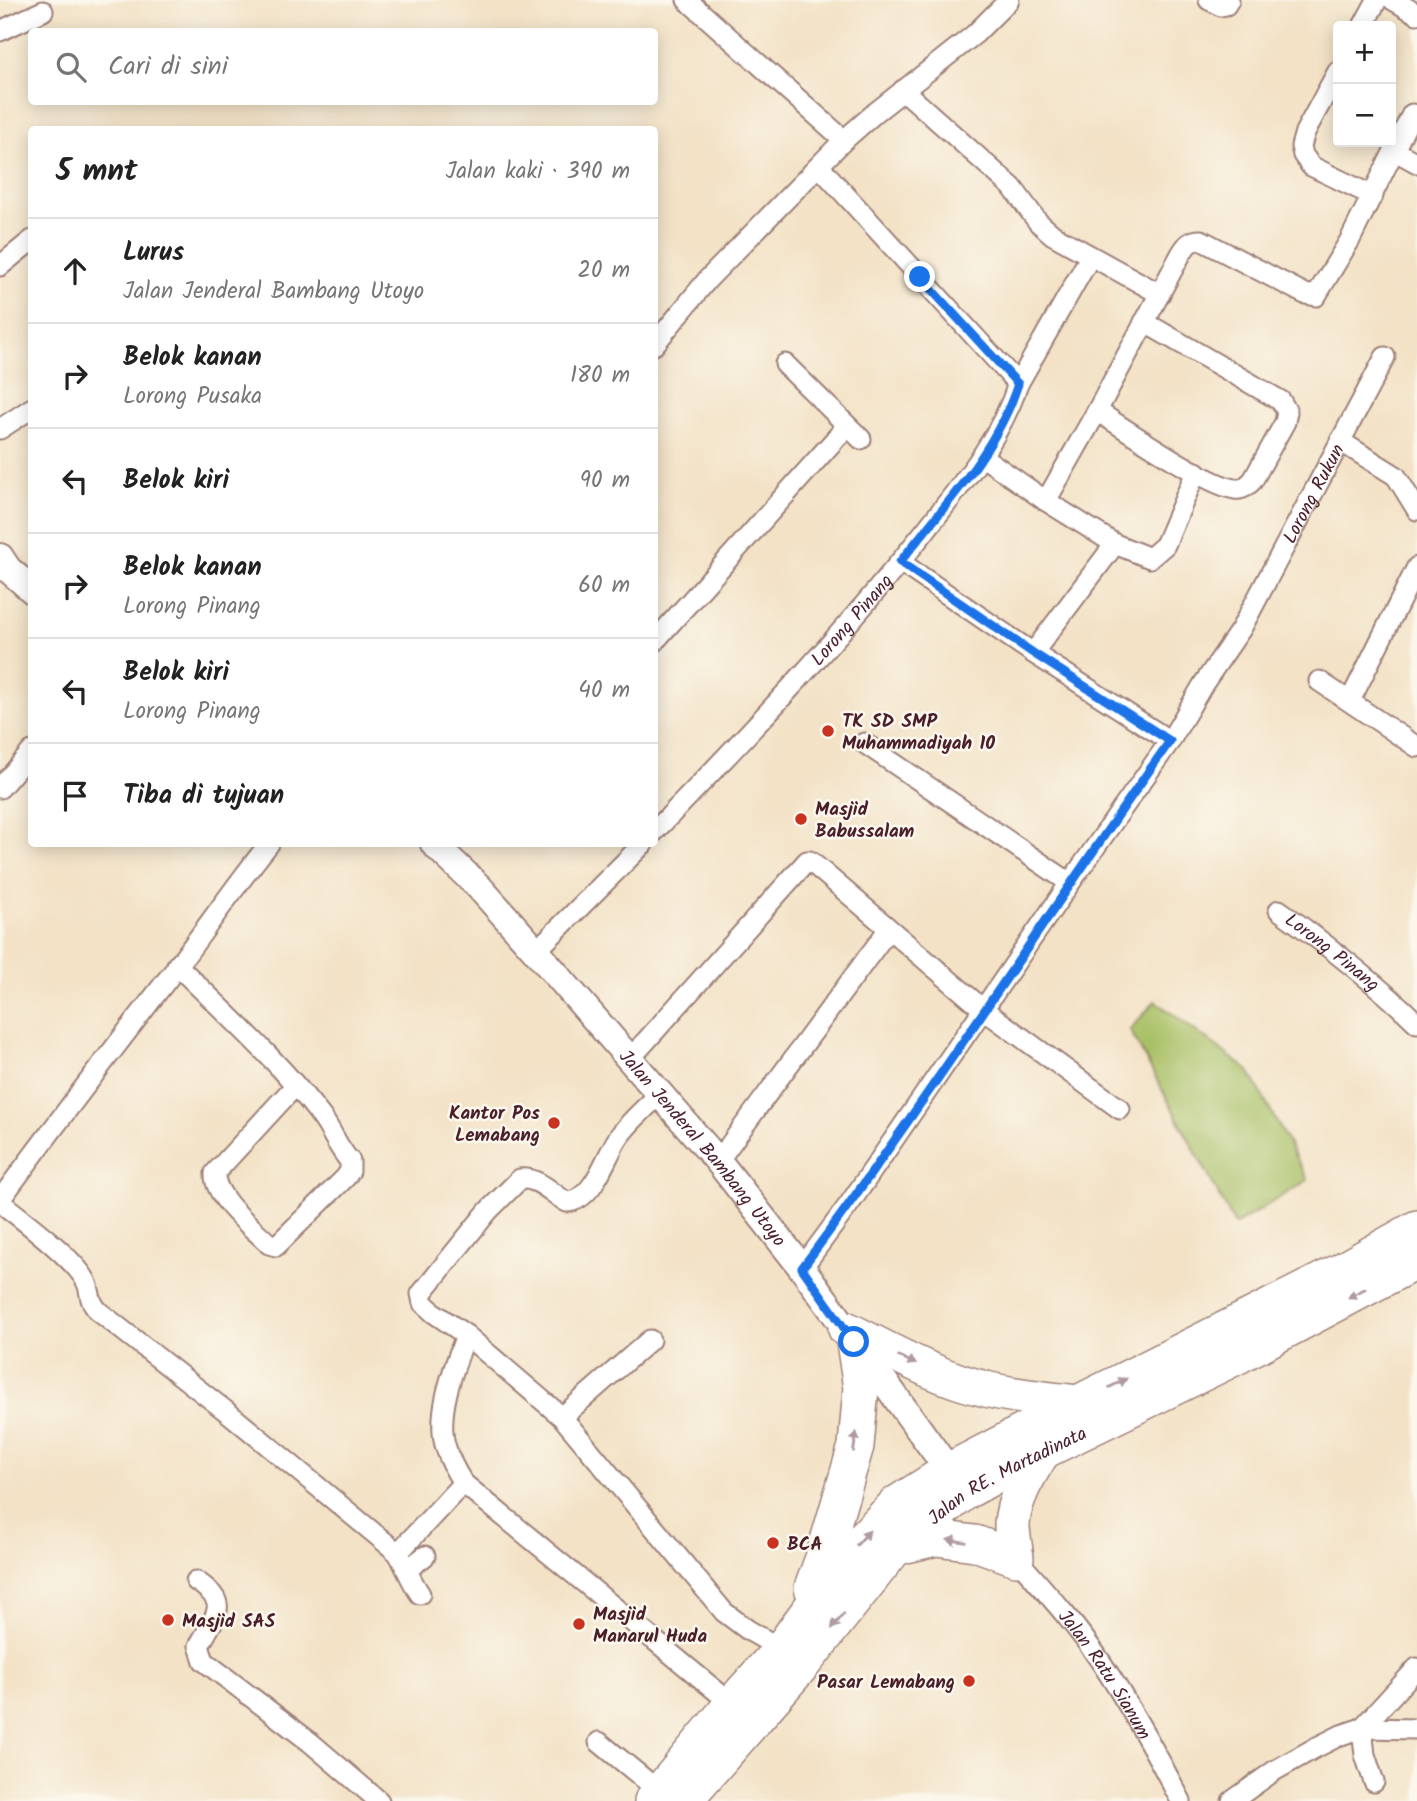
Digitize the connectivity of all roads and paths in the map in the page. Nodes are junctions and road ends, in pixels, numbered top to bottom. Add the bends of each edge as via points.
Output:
1 (687, 0) edge
2 (1009, 0) edge
3 (1209, 0) edge
4 (1229, 0) edge
5 (1377, 0) edge
6 (1393, 0) edge
7 (43, 10) dead end
8 (1417, 15) edge
9 (1366, 21) edge
10 (0, 31) edge
11 (1333, 80) edge
12 (903, 90) junction
13 (1412, 114) dead end
14 (844, 140) junction
15 (1395, 150) junction
16 (1417, 163) edge
17 (819, 166) junction
18 (1373, 196) junction
19 (28, 243) edge
20 (1090, 257) junction
21 (0, 266) edge
22 (1160, 294) junction
23 (1144, 322) junction
24 (658, 340) edge
25 (1385, 357) dead end
26 (786, 364) dead end
27 (1018, 384) junction
28 (28, 411) edge
29 (1097, 411) junction
30 (0, 429) edge
31 (1340, 441) junction
32 (983, 457) junction
33 (1196, 472) junction
34 (1046, 500) junction
35 (1417, 510) edge
36 (1115, 544) junction
37 (0, 557) edge
38 (900, 562) junction
39 (1417, 567) edge
40 (28, 586) edge
41 (658, 638) edge
42 (1033, 653) junction
43 (1319, 681) dead end
44 (1350, 701) junction
45 (1170, 741) junction
46 (864, 743) dead end
47 (1417, 747) edge
48 (28, 756) edge
49 (0, 788) edge
50 (658, 828) edge
51 (267, 847) edge
52 (437, 847) edge
53 (640, 847) edge
54 (1070, 883) junction
55 (1279, 910) dead end
56 (888, 930) junction
57 (536, 951) junction
58 (177, 965) junction
59 (984, 1010) junction
60 (1417, 1023) edge
61 (629, 1060) junction
62 (295, 1086) junction
63 (659, 1094) junction
64 (1120, 1109) dead end
65 (718, 1161) junction
66 (0, 1201) edge
67 (1417, 1228) edge
68 (1417, 1261) edge
69 (802, 1268) junction
70 (466, 1335) junction
71 (850, 1336) junction
72 (650, 1340) dead end
73 (1077, 1403) junction
74 (562, 1417) junction
75 (1042, 1452) junction
76 (956, 1481) junction
77 (463, 1483) junction
78 (896, 1547) junction
79 (425, 1556) dead end
80 (1016, 1558) junction
81 (403, 1561) junction
82 (197, 1581) dead end
83 (420, 1594) dead end
84 (790, 1636) junction
85 (1417, 1668) edge
86 (732, 1704) junction
87 (1362, 1728) junction
88 (1417, 1729) edge
89 (599, 1742) dead end
90 (1374, 1782) dead end
91 (665, 1798) edge
92 (379, 1801) edge
93 (1181, 1801) edge
94 (1232, 1801) edge

1 - 14 street
2 - 12 street via 975,34
3 - 4 street via 1221,6
5 - 9 street
6 - 8 street
7 - 10 street
11 - 18 street via 1305,132 1303,155 1311,166
12 - 14 street
12 - 20 street via 1012,187 1038,222
13 - 15 street
14 - 17 street
15 - 16 street
15 - 18 street
17 - 24 street via 708,279
17 - 27 street
18 - 22 street via 1316,296 1201,240 1188,243
19 - 21 street
20 - 22 street
20 - 27 street, Lorong Pinang
22 - 23 street
23 - 29 street
23 - 33 street via 1285,406 1285,422 1246,487 1229,488
25 - 31 street, Lorong Rukun
26 - 41 street via 854,432
27 - 32 street, Lorong Pinang
28 - 30 street
29 - 33 street
29 - 34 street
31 - 35 street via 1396,476
31 - 45 street, Lorong Rukun via 1241,629
32 - 34 street
32 - 38 street, Lorong Pinang
33 - 36 street via 1159,553 1150,558
34 - 36 street
36 - 42 street
37 - 40 street
38 - 42 street
38 - 50 street, Lorong Pinang via 809,668
39 - 44 street
42 - 45 street
43 - 44 street
44 - 47 street
45 - 54 street, Lorong Rukun
46 - 54 street
48 - 49 street
51 - 58 street
52 - 57 street, Jalan Jenderal Bambang Utoyo
53 - 57 street
54 - 59 street, Lorong Rukun
55 - 60 street, Lorong Pinang via 1340,955
56 - 59 street
56 - 61 street via 807,861
56 - 65 street
57 - 61 street, Jalan Jenderal Bambang Utoyo
58 - 62 street
58 - 66 street
59 - 64 street
59 - 69 street, Lorong Rukun
61 - 63 street, Jalan Jenderal Bambang Utoyo
62 - 62 street via 322,1117 351,1165 345,1178 276,1246 234,1210 215,1182 215,1173
63 - 65 street, Jalan Jenderal Bambang Utoyo
63 - 70 street via 620,1135 594,1184 576,1200 567,1202 532,1179 520,1179 423,1291 423,1303
65 - 69 street, Jalan Jenderal Bambang Utoyo
66 - 81 street via 76,1269 98,1311 231,1415
73 -> 67 highway
68 -> 75 highway, Jalan RE. Martadinata
69 - 71 street, Jalan Jenderal Bambang Utoyo
70 - 74 street
70 - 77 street via 449,1383 443,1420 444,1445
71 -> 73 highway via 984,1389
71 - 76 street, Jalan Jenderal Bambang Utoyo
84 -> 71 highway via 823,1558 856,1446 861,1388
72 - 74 street
73 - 76 highway
74 - 84 street via 724,1612 748,1630
75 - 76 highway, Jalan RE. Martadinata
75 - 80 highway via 1017,1502 1012,1524
76 - 78 highway, Jalan RE. Martadinata
84 -> 76 highway via 855,1547 896,1504
77 - 81 street
77 - 86 street
80 -> 78 highway via 975,1543 936,1538
78 -> 91 highway, Jalan RE. Martadinata via 803,1664
79 - 81 street
80 - 93 street, Jalan Ratu Sianum via 1100,1661
81 - 83 street
82 - 92 street via 218,1599 218,1609 199,1646 204,1661
84 - 86 highway
85 - 87 street
86 - 91 highway
87 - 88 street
87 - 90 street
87 - 94 street via 1305,1753
89 - 91 street

